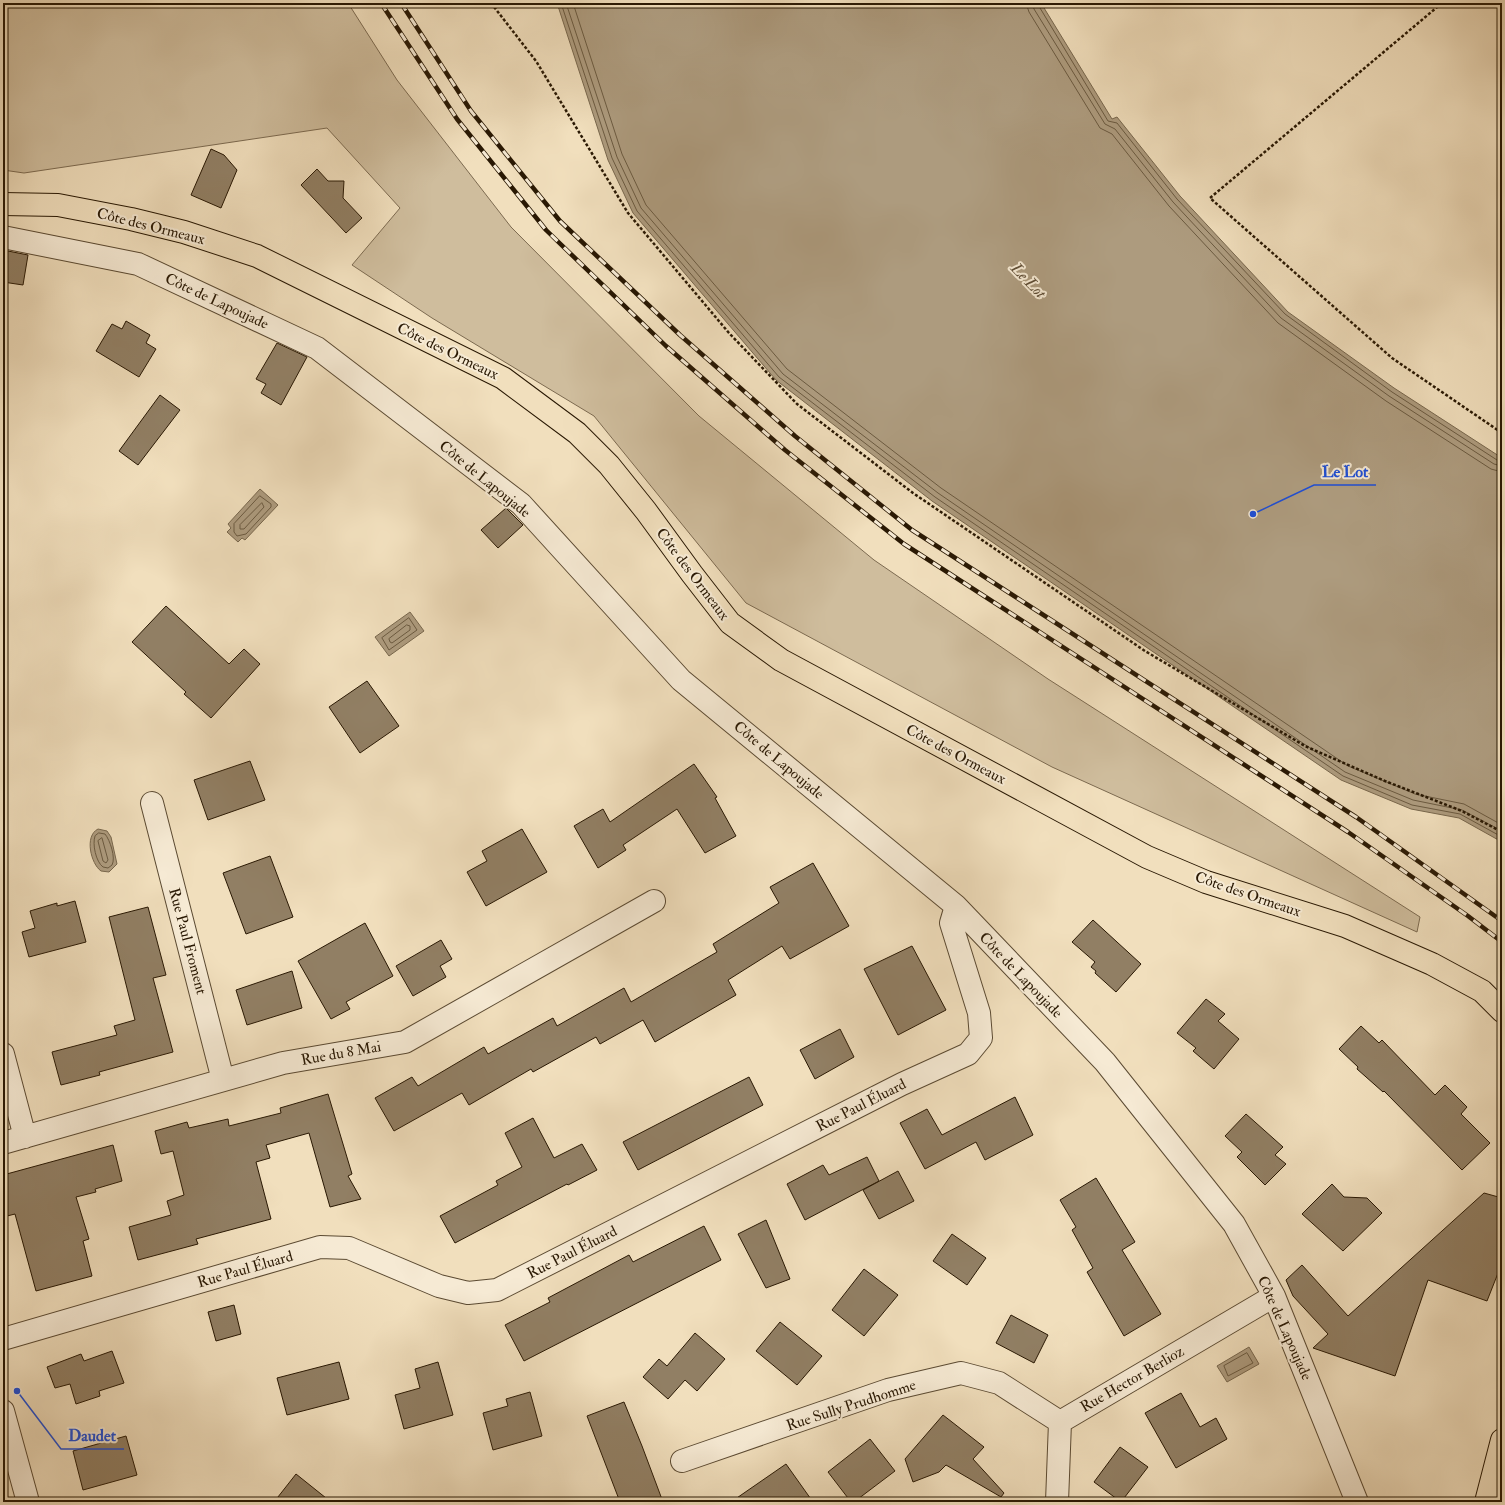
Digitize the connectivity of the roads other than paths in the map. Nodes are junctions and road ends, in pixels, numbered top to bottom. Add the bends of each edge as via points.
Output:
1 (3, 204) edge
2 (3, 237) edge
3 (152, 803) dead end
4 (654, 901) dead end
5 (956, 906) junction
6 (1502, 1011) edge
7 (3, 1054) edge
8 (224, 1080) junction
9 (25, 1137) junction
10 (3, 1144) edge
11 (1274, 1296) junction
12 (3, 1339) edge
13 (3, 1411) edge
14 (1060, 1422) junction
15 (1502, 1440) edge
16 (682, 1461) dead end
17 (28, 1502) edge
18 (1057, 1502) edge
19 (1357, 1502) edge
20 (1486, 1502) edge

1 - 6 main road, Côte des Ormeaux via 58,205 132,219 184,232 257,256 504,378 577,433 604,460 646,511 730,623 781,660 1147,857 1206,882 1345,926 1438,967 1482,991
2 - 5 street, Côte de Lapoujade via 138,264 317,348 521,504 681,680
3 - 8 street, Rue Paul Froment
4 - 8 street, Rue du 8 Mai via 405,1042 283,1063
5 - 11 street, Côte de Lapoujade via 1105,1062 1234,1224
5 - 12 street, Rue Paul Éluard via 951,923 979,1013 981,1038 968,1054 902,1084 497,1290 468,1293 439,1286 349,1248 320,1247
7 - 9 street
8 - 9 street, Rue du 8 Mai
9 - 10 street, Rue du 8 Mai
11 - 14 street, Rue Hector Berlioz
11 - 19 street, Côte de Lapoujade
13 - 17 street
14 - 16 street, Rue Sully Prudhomme via 999,1383 961,1373 888,1390
14 - 18 street
15 - 20 main road

